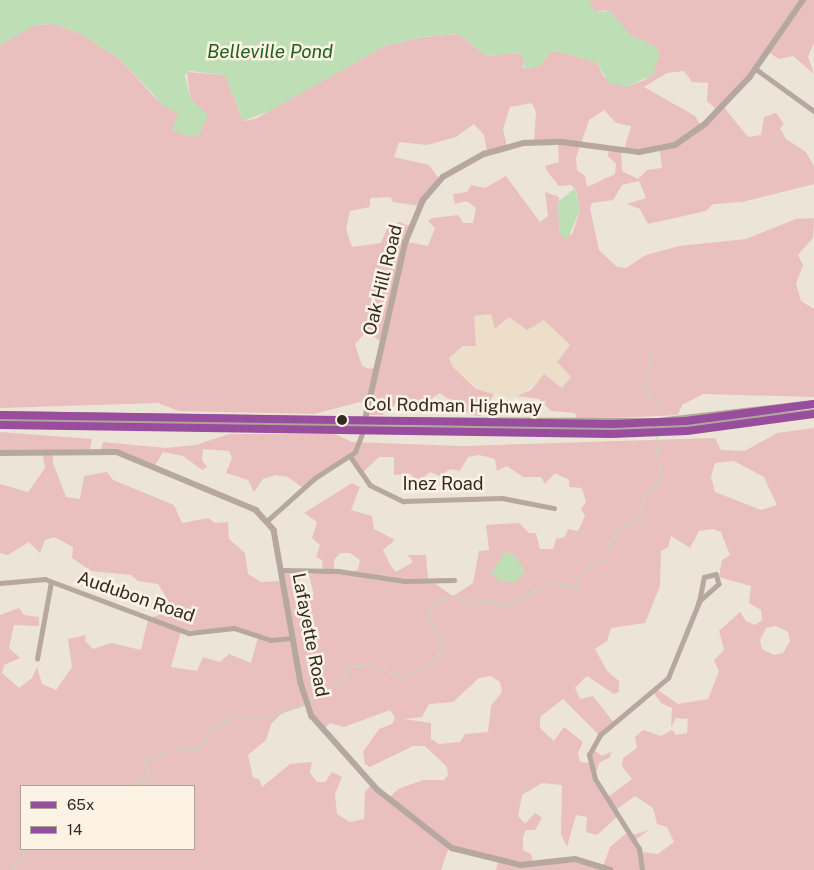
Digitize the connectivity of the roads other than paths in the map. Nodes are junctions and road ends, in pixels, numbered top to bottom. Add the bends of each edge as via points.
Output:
1 (803, 0) edge
2 (756, 69) junction
3 (814, 111) edge
4 (814, 404) edge
5 (814, 413) edge
6 (0, 415) edge
7 (0, 423) edge
8 (364, 425) junction
9 (0, 453) edge
10 (350, 456) junction
11 (554, 508) dead end
12 (268, 520) junction
13 (282, 570) junction
14 (454, 580) dead end
15 (51, 582) junction
16 (0, 583) edge
17 (699, 602) junction
18 (292, 638) junction
19 (37, 659) dead end
20 (610, 870) edge
21 (642, 870) edge

1 - 2 street, Oak Hill Road
2 - 3 street
2 - 8 street, Oak Hill Road via 705,124 668,148 639,152 562,142 524,143 484,154 442,177 423,200 405,244
4 - 8 highway, Col Rodman Highway via 649,423
5 - 8 highway, Col Rodman Highway via 658,431
6 - 8 highway, Col Rodman Highway
7 - 8 highway, Col Rodman Highway
8 - 10 street, Oak Hill Road via 359,447
9 - 12 street via 117,452 245,504
10 - 11 street, Inez Road via 370,485 403,501 508,498
10 - 12 street, Oak Hill Road via 315,478
12 - 13 street, Lafayette Road
13 - 14 street via 338,571 404,581
13 - 18 street, Lafayette Road
15 - 16 street, Audubon Road via 31,577
15 - 18 street, Audubon Road via 186,632 234,628 270,640
15 - 19 street
17 - 17 street via 704,577 716,574 718,587
17 - 21 street via 668,678 600,735 589,755 595,779 639,849
18 - 20 street, Lafayette Road via 315,722 393,804 441,840 461,851 520,864 575,859

